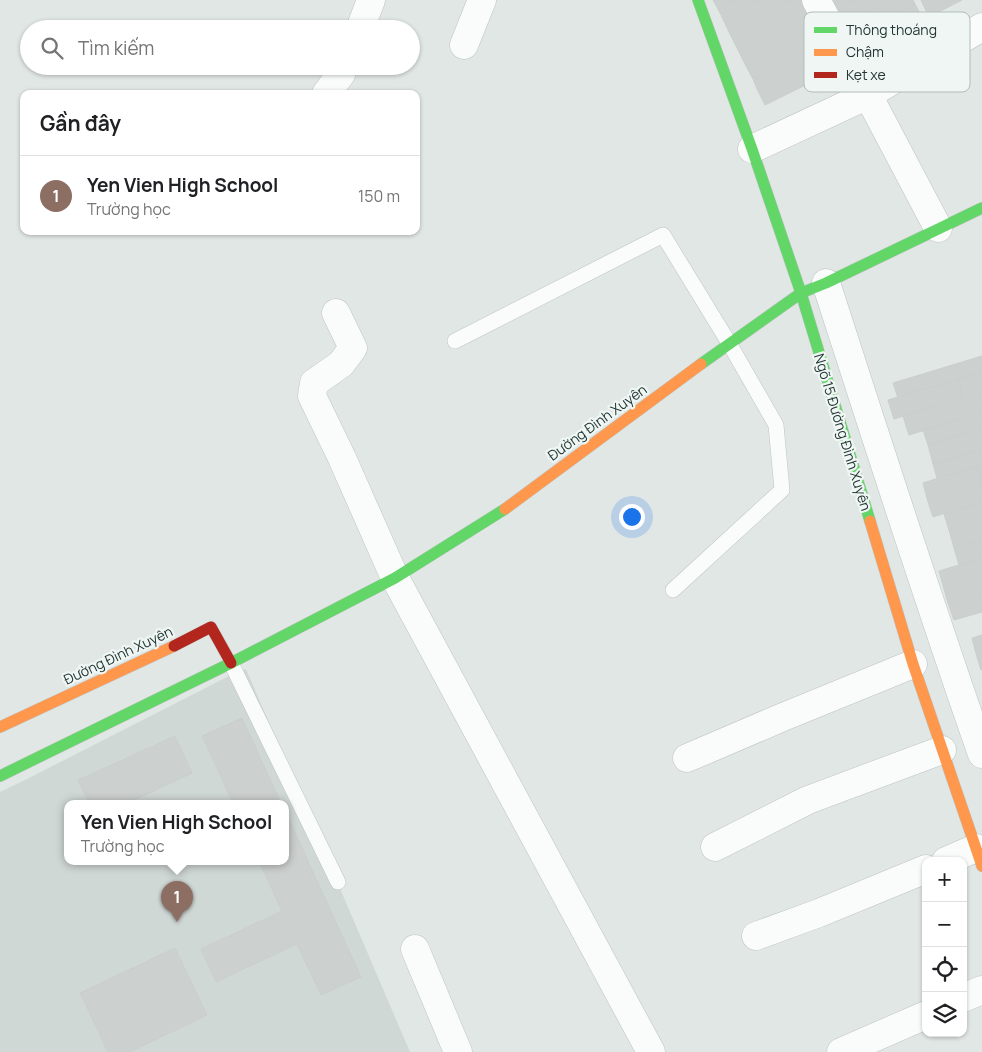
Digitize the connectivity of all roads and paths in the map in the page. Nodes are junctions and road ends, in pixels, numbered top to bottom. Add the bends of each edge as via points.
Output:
1 (371, 0) edge
2 (482, 0) edge
3 (698, 0) edge
4 (816, 0) edge
5 (823, 12) edge
6 (363, 20) edge
7 (982, 27) edge
8 (970, 34) edge
9 (464, 45) dead end
10 (340, 75) edge
11 (329, 90) edge
12 (866, 92) edge
13 (873, 92) edge
14 (868, 95) junction
15 (752, 149) junction
16 (982, 208) edge
17 (938, 228) junction
18 (826, 283) junction
19 (801, 293) junction
20 (336, 313) dead end
21 (455, 341) dead end
22 (729, 344) junction
23 (395, 578) junction
24 (673, 590) dead end
25 (231, 663) junction
26 (913, 664) junction
27 (0, 727) edge
28 (942, 750) junction
29 (982, 754) edge
30 (687, 758) dead end
31 (0, 776) edge
32 (715, 847) dead end
33 (979, 857) edge
34 (922, 871) edge
35 (338, 882) dead end
36 (756, 936) dead end
37 (415, 949) dead end
38 (982, 990) edge
39 (967, 996) edge
40 (922, 1016) edge
41 (458, 1052) edge
42 (651, 1052) edge
43 (841, 1052) edge

1 - 6 street
2 - 9 street
3 - 15 street, Ngõ 15 Đường Đình Xuyên
4 - 5 street
7 - 8 street
10 - 11 street
12 - 14 street
13 - 14 street
14 - 15 street
14 - 17 street
15 - 19 street, Ngõ 15 Đường Đình Xuyên
16 - 17 street, Đường Đình Xuyên
17 - 18 street, Đường Đình Xuyên
18 - 19 street, Đường Đình Xuyên
18 - 29 street, Ngõ 15 Đường Đình Xuyên
19 - 22 street, Đường Đình Xuyên
19 - 26 street, Ngõ 15 Đường Đình Xuyên
20 - 23 street via 353,348 341,364 314,382 312,396
21 - 22 lane via 664,235
22 - 23 street, Đường Đình Xuyên via 500,512
22 - 24 lane via 776,425 782,490
23 - 25 street, Đường Đình Xuyên
23 - 42 street
25 - 27 street, Đường Đình Xuyên via 211,627
25 - 31 street, Đường Đình Xuyên
25 - 35 lane
26 - 28 street, Ngõ 15 Đường Đình Xuyên
26 - 30 street
28 - 32 street via 808,800
28 - 33 street, Ngõ 15 Đường Đình Xuyên
34 - 36 street
37 - 41 street
38 - 39 street
40 - 43 street

